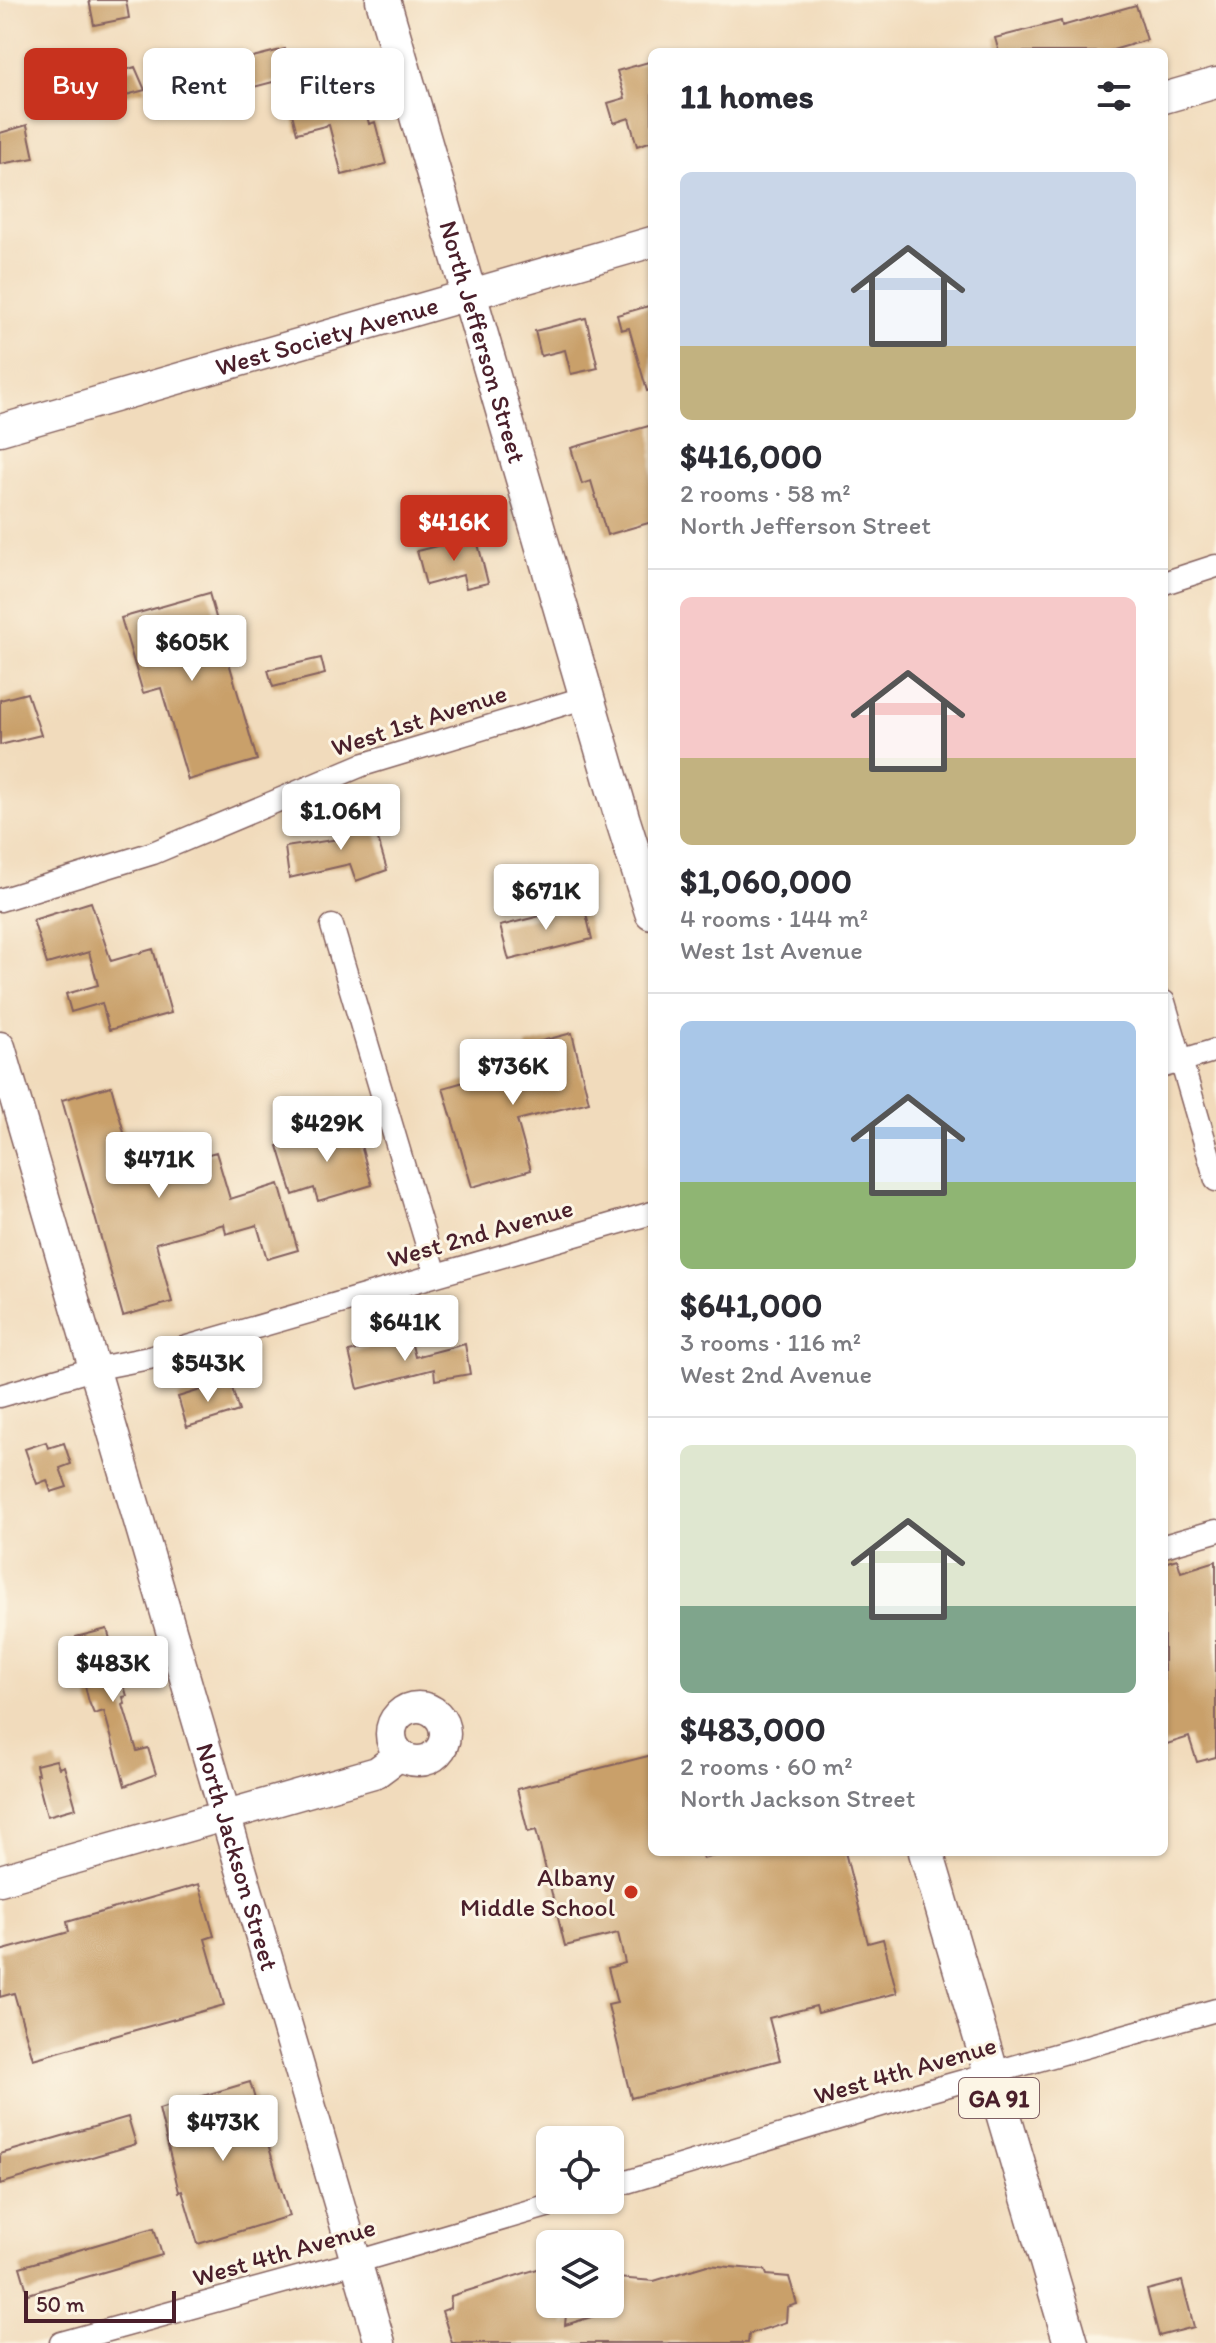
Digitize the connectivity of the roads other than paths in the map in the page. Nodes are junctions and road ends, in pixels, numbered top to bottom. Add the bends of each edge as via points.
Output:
1 (383, 0) edge
2 (1216, 83) edge
3 (1168, 97) edge
4 (648, 243) edge
5 (470, 295) junction
6 (0, 430) edge
7 (1216, 566) edge
8 (1168, 582) edge
9 (587, 697) junction
10 (643, 852) edge
11 (648, 885) edge
12 (0, 900) edge
13 (332, 926) dead end
14 (1168, 1029) edge
15 (0, 1047) edge
16 (1216, 1050) edge
17 (1173, 1063) edge
18 (1216, 1180) edge
19 (648, 1214) edge
20 (436, 1275) junction
21 (93, 1369) junction
22 (0, 1396) edge
23 (1216, 1531) edge
24 (1168, 1545) edge
25 (400, 1755) dead end
26 (226, 1815) junction
27 (927, 1856) edge
28 (0, 1880) edge
29 (1216, 2010) edge
30 (992, 2073) junction
31 (624, 2183) edge
32 (536, 2209) edge
33 (356, 2262) junction
34 (61, 2343) edge
35 (380, 2343) edge
36 (1071, 2343) edge

1 - 5 main road, North Jefferson Street
2 - 3 street
4 - 5 street, West Society Avenue
5 - 6 street, West Society Avenue
5 - 9 main road, North Jefferson Street
7 - 8 street
9 - 10 main road, North Jefferson Street
9 - 12 street, West 1st Avenue via 362,765 153,853
10 - 11 main road, North Jefferson Street
13 - 20 street
14 - 17 street
15 - 21 street, North Jackson Street
16 - 17 street
17 - 18 street
19 - 20 street, West 2nd Avenue
20 - 21 street, West 2nd Avenue via 149,1358
21 - 22 street, West 2nd Avenue
21 - 26 street, North Jackson Street
23 - 24 street
25 - 26 street via 377,1772
26 - 28 street
26 - 33 street, North Jackson Street
27 - 30 main road, GA 91
29 - 30 street, West 4th Avenue
30 - 31 street, West 4th Avenue
30 - 36 main road, GA 91
32 - 33 street, West 4th Avenue
33 - 34 street, West 4th Avenue
33 - 35 street, North Jackson Street

